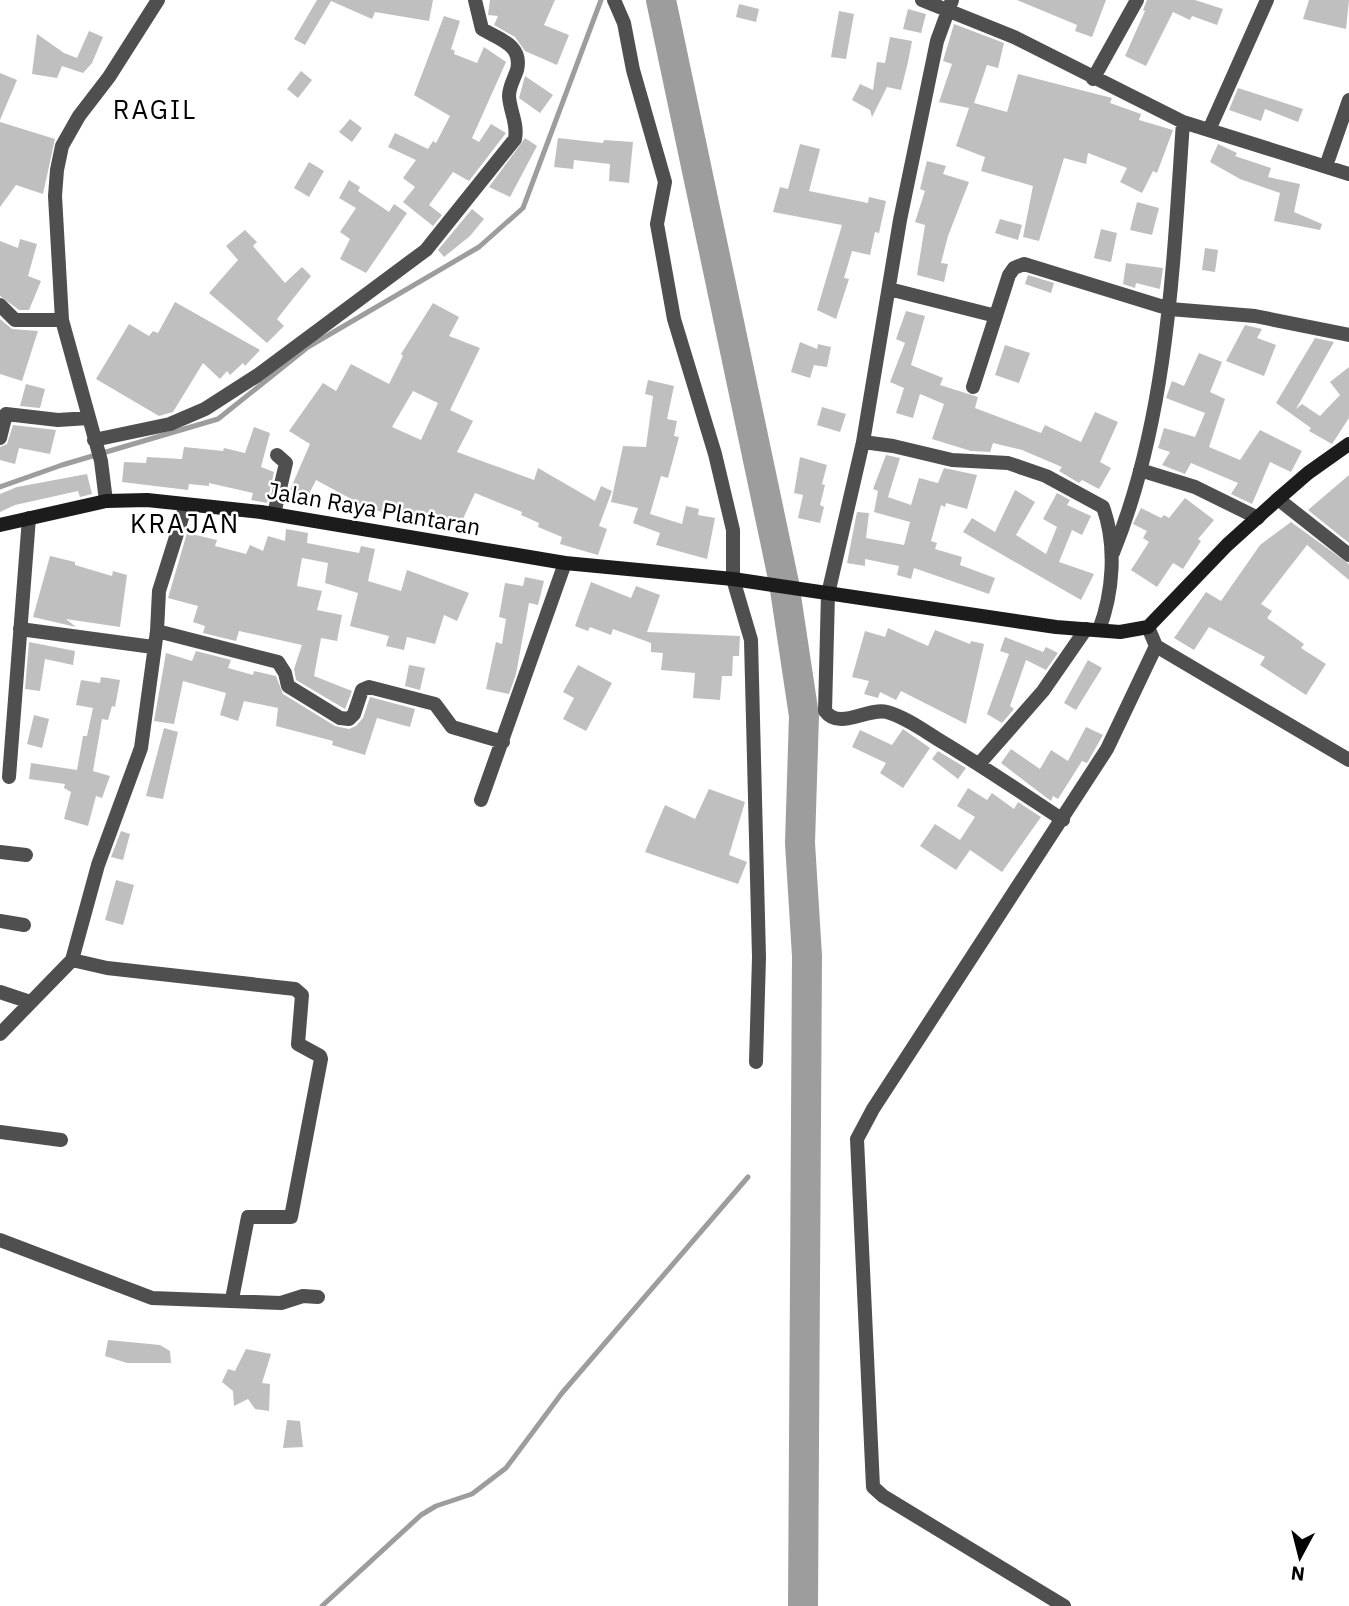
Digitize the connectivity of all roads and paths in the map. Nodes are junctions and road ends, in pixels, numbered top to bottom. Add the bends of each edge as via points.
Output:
1 (158, 0) edge
2 (475, 0) edge
3 (922, 0) edge
4 (1137, 0) edge
5 (1267, 0) edge
6 (616, 1) edge
7 (950, 5) edge
8 (1093, 79) junction
9 (1349, 100) edge
10 (1183, 122) junction
11 (1209, 130) junction
12 (1326, 166) junction
13 (1349, 174) edge
14 (889, 289) junction
15 (0, 305) edge
16 (1170, 309) junction
17 (996, 317) junction
18 (62, 320) junction
19 (1349, 335) edge
20 (973, 387) dead end
21 (89, 418) junction
22 (0, 438) edge
23 (863, 442) junction
24 (96, 443) junction
25 (1349, 444) edge
26 (276, 455) dead end
27 (1140, 470) junction
28 (1278, 499) junction
29 (106, 501) junction
30 (186, 505) junction
31 (274, 514) junction
32 (29, 518) junction
33 (1258, 518) junction
34 (0, 525) edge
35 (1349, 555) edge
36 (1111, 558) junction
37 (565, 563) junction
38 (738, 579) junction
39 (822, 593) junction
40 (1148, 627) junction
41 (20, 629) junction
42 (1093, 630) junction
43 (157, 631) junction
44 (1156, 646) junction
45 (153, 647) junction
46 (503, 741) junction
47 (1349, 760) edge
48 (979, 764) junction
49 (9, 777) dead end
50 (481, 800) dead end
51 (1063, 820) junction
52 (0, 852) edge
53 (26, 855) dead end
54 (0, 921) edge
55 (24, 925) dead end
56 (72, 960) junction
57 (0, 992) edge
58 (30, 1002) junction
59 (0, 1034) edge
60 (756, 1062) dead end
61 (0, 1132) edge
62 (61, 1140) dead end
63 (0, 1240) edge
64 (318, 1297) dead end
65 (232, 1299) junction
66 (1064, 1606) edge

1 - 18 street via 62,146 55,196
2 - 24 street via 482,29 509,43 517,54 518,68 509,97 517,129 515,139 426,250 205,409 170,424
3 - 7 street
4 - 8 street
5 - 11 street
6 - 38 street via 665,182 657,224 674,318 715,454 733,530
7 - 8 street
7 - 14 street via 937,41
8 - 10 street
9 - 12 street
10 - 11 street
10 - 16 street
11 - 12 street
12 - 13 street
14 - 17 street
14 - 23 street
15 - 18 street via 15,320
16 - 17 street via 1024,264 1009,275
16 - 19 street via 1255,316
16 - 27 street
17 - 20 street
18 - 21 street
21 - 22 street via 6,414
21 - 24 street
23 - 36 street via 952,460 1009,463 1046,476 1103,507
23 - 39 street
24 - 29 street
25 - 28 main road
26 - 31 street via 286,463
27 - 33 street via 1195,487
27 - 36 street
28 - 33 main road
28 - 35 street
29 - 30 main road, Jalan Raya Plantaran
29 - 32 main road, Jalan Raya Plantaran
30 - 31 main road, Jalan Raya Plantaran
30 - 43 street via 159,591
31 - 37 main road, Jalan Raya Plantaran
32 - 34 main road, Jalan Raya Plantaran
32 - 41 street
33 - 40 main road
36 - 42 street via 1108,607
37 - 38 main road, Jalan Raya Plantaran
37 - 46 street
38 - 39 main road, Jalan Raya Plantaran
38 - 60 street via 751,640 759,957
39 - 42 main road, Jalan Raya Plantaran
39 - 48 street via 827,714 841,719 887,712
40 - 42 main road, Jalan Raya Plantaran
40 - 44 street
41 - 45 street
41 - 49 street
42 - 48 street
43 - 45 street
43 - 46 street via 278,662 288,686 340,718 354,714 362,690 369,687 435,705 452,727
44 - 47 street
44 - 51 street via 1117,731
45 - 56 street via 141,748 98,865
46 - 50 street
48 - 51 street
51 - 66 street via 857,1139 873,1487
52 - 53 street
54 - 55 street
56 - 58 street
56 - 65 street via 295,989 302,995 298,1044 321,1059 291,1217 248,1217
57 - 58 street
58 - 59 street
61 - 62 street
63 - 65 street via 152,1298
64 - 65 street via 281,1303

